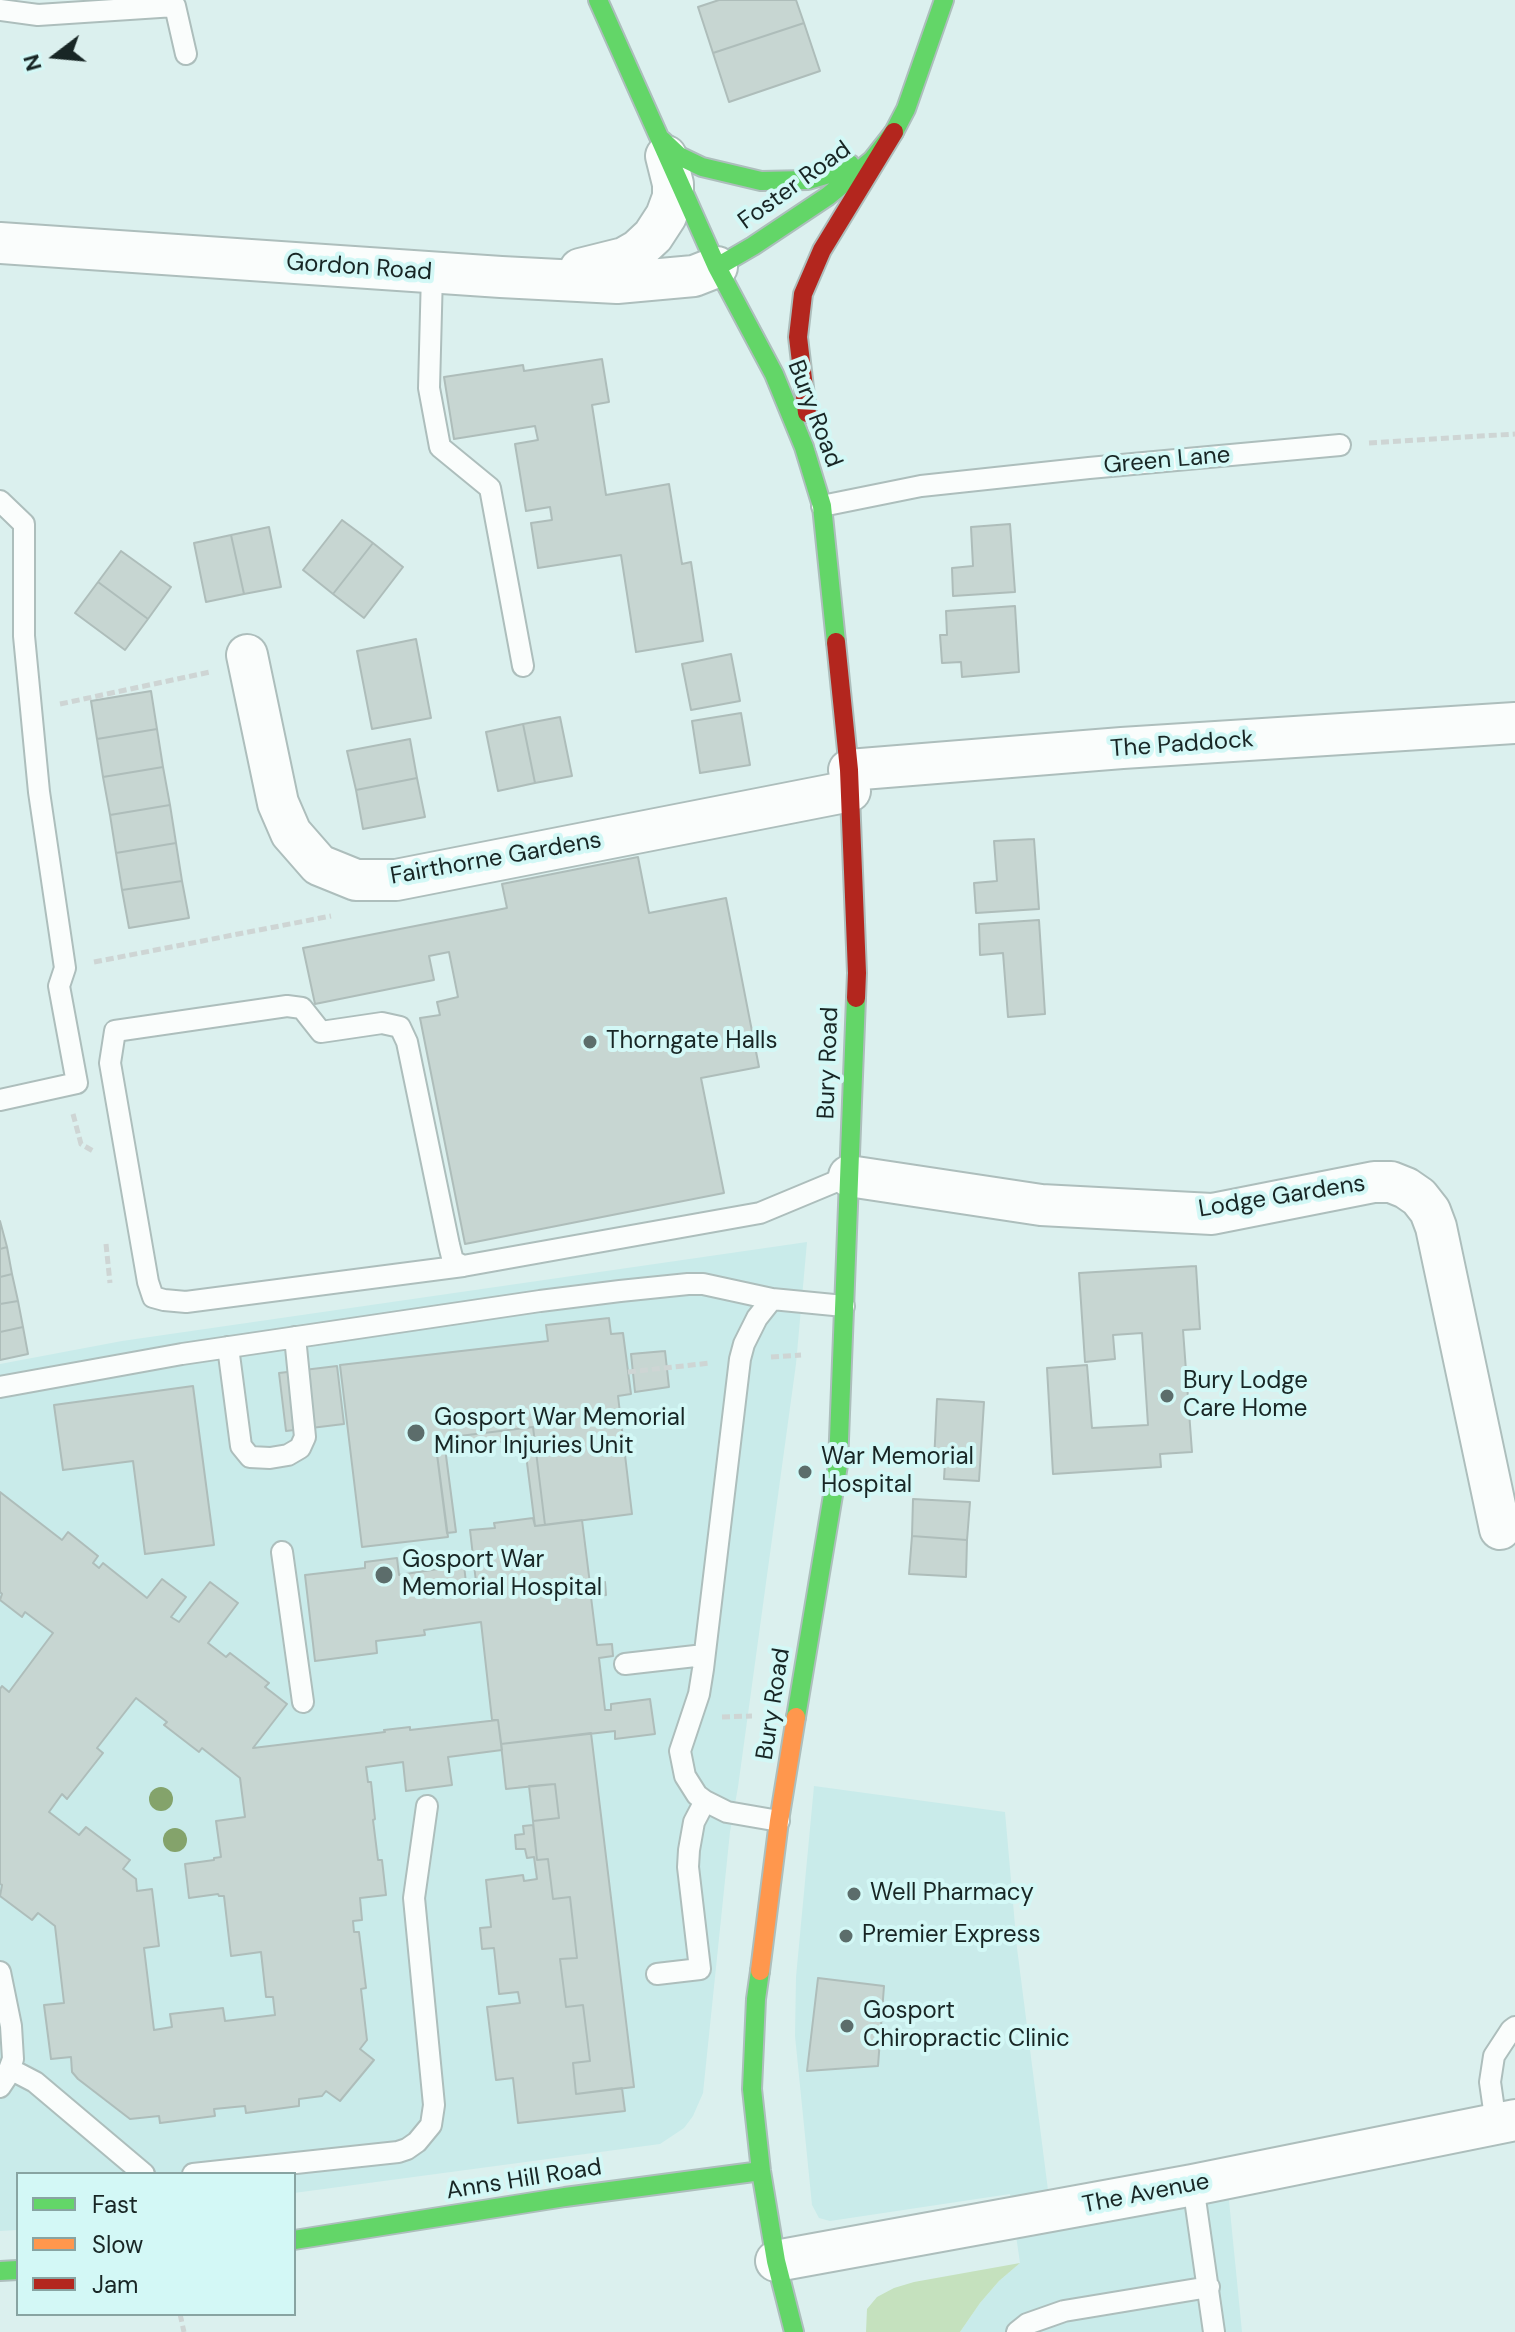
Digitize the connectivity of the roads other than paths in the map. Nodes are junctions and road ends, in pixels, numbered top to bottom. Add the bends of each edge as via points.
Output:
1 (598, 0) edge
2 (944, 0) edge
3 (0, 10) edge
4 (186, 54) dead end
5 (894, 132) junction
6 (662, 140) junction
7 (0, 243) edge
8 (717, 267) junction
9 (432, 273) junction
10 (501, 277) junction
11 (617, 283) junction
12 (755, 338) junction
13 (1340, 445) road end
14 (0, 501) edge
15 (822, 506) junction
16 (248, 659) road end
17 (523, 666) dead end
18 (1515, 723) edge
19 (850, 780) junction
20 (0, 1100) edge
21 (849, 1176) junction
22 (463, 1266) junction
23 (772, 1299) junction
24 (844, 1306) junction
25 (295, 1337) junction
26 (228, 1347) junction
27 (0, 1387) edge
28 (1500, 1529) dead end
29 (282, 1552) dead end
30 (704, 1655) junction
31 (625, 1664) dead end
32 (303, 1702) dead end
33 (705, 1801) junction
34 (427, 1806) dead end
35 (779, 1821) junction
36 (0, 1972) edge
37 (657, 1974) dead end
38 (4, 2010) edge
39 (1515, 2027) edge
40 (5, 2078) edge
41 (1505, 2122) edge
42 (761, 2171) junction
43 (142, 2172) edge
44 (212, 2172) edge
45 (1193, 2185) junction
46 (296, 2240) edge
47 (776, 2261) junction
48 (1209, 2287) junction
49 (794, 2332) edge
50 (1017, 2332) edge
51 (1214, 2332) edge

1 - 6 main road, Bury Road
2 - 5 main road, Foster Road
3 - 4 lane via 38,15 175,6
5 - 6 main road via 832,173 784,182 712,171 685,160
5 - 8 main road, Foster Road via 872,160 828,196
5 - 15 main road via 822,250 800,309 799,356
6 - 8 main road, Bury Road
6 - 10 street via 673,197 649,241 606,264
7 - 9 street, Gordon Road
8 - 11 street, Gordon Road via 694,276
8 - 12 main road, Bury Road
9 - 10 street, Gordon Road
9 - 17 lane via 429,388 440,447 490,488
10 - 11 street, Gordon Road
11 - 12 street via 687,288 716,296
12 - 15 main road, Bury Road via 795,422
13 - 15 lane, Green Lane via 921,486
14 - 20 lane via 24,524 24,636 31,710 65,968 59,986 77,1083
15 - 19 main road, Bury Road
16 - 19 street, Fairthorne Gardens via 278,803 291,833 319,865 356,880 396,880
18 - 19 street, The Paddock via 1122,748
19 - 21 main road, Bury Road via 857,973
21 - 22 lane via 760,1213
21 - 24 main road, Bury Road
21 - 28 street, Lodge Gardens via 1041,1205 1212,1214 1374,1182 1406,1188 1430,1211 1436,1227
22 - 22 lane via 453,1261 400,1027 382,1023 321,1032 302,1008 287,1006 115,1031 110,1063 153,1297 186,1302
23 - 24 lane
23 - 25 lane via 688,1284
23 - 30 lane via 749,1332 740,1359
24 - 35 main road, Bury Road via 838,1465
25 - 26 lane
25 - 26 lane via 305,1437 300,1448 279,1457 250,1457 241,1446
26 - 27 lane
29 - 32 lane
30 - 31 lane
30 - 33 lane via 699,1694 680,1751 690,1786
33 - 35 lane via 727,1812
33 - 37 lane via 694,1822 688,1867 700,1969
34 - 44 lane via 414,1898 434,2105 431,2125 417,2142 398,2152
35 - 42 main road, Bury Road via 756,1999 752,2089
36 - 38 lane
38 - 40 lane via 12,2046
39 - 41 lane via 1494,2056 1490,2082
40 - 43 lane via 35,2082
41 - 45 street, The Avenue
42 - 46 main road, Anns Hill Road
42 - 47 main road, Bury Road
45 - 47 street, The Avenue
45 - 48 lane
47 - 49 main road, Bury Road
48 - 50 lane via 1064,2311
48 - 51 lane

